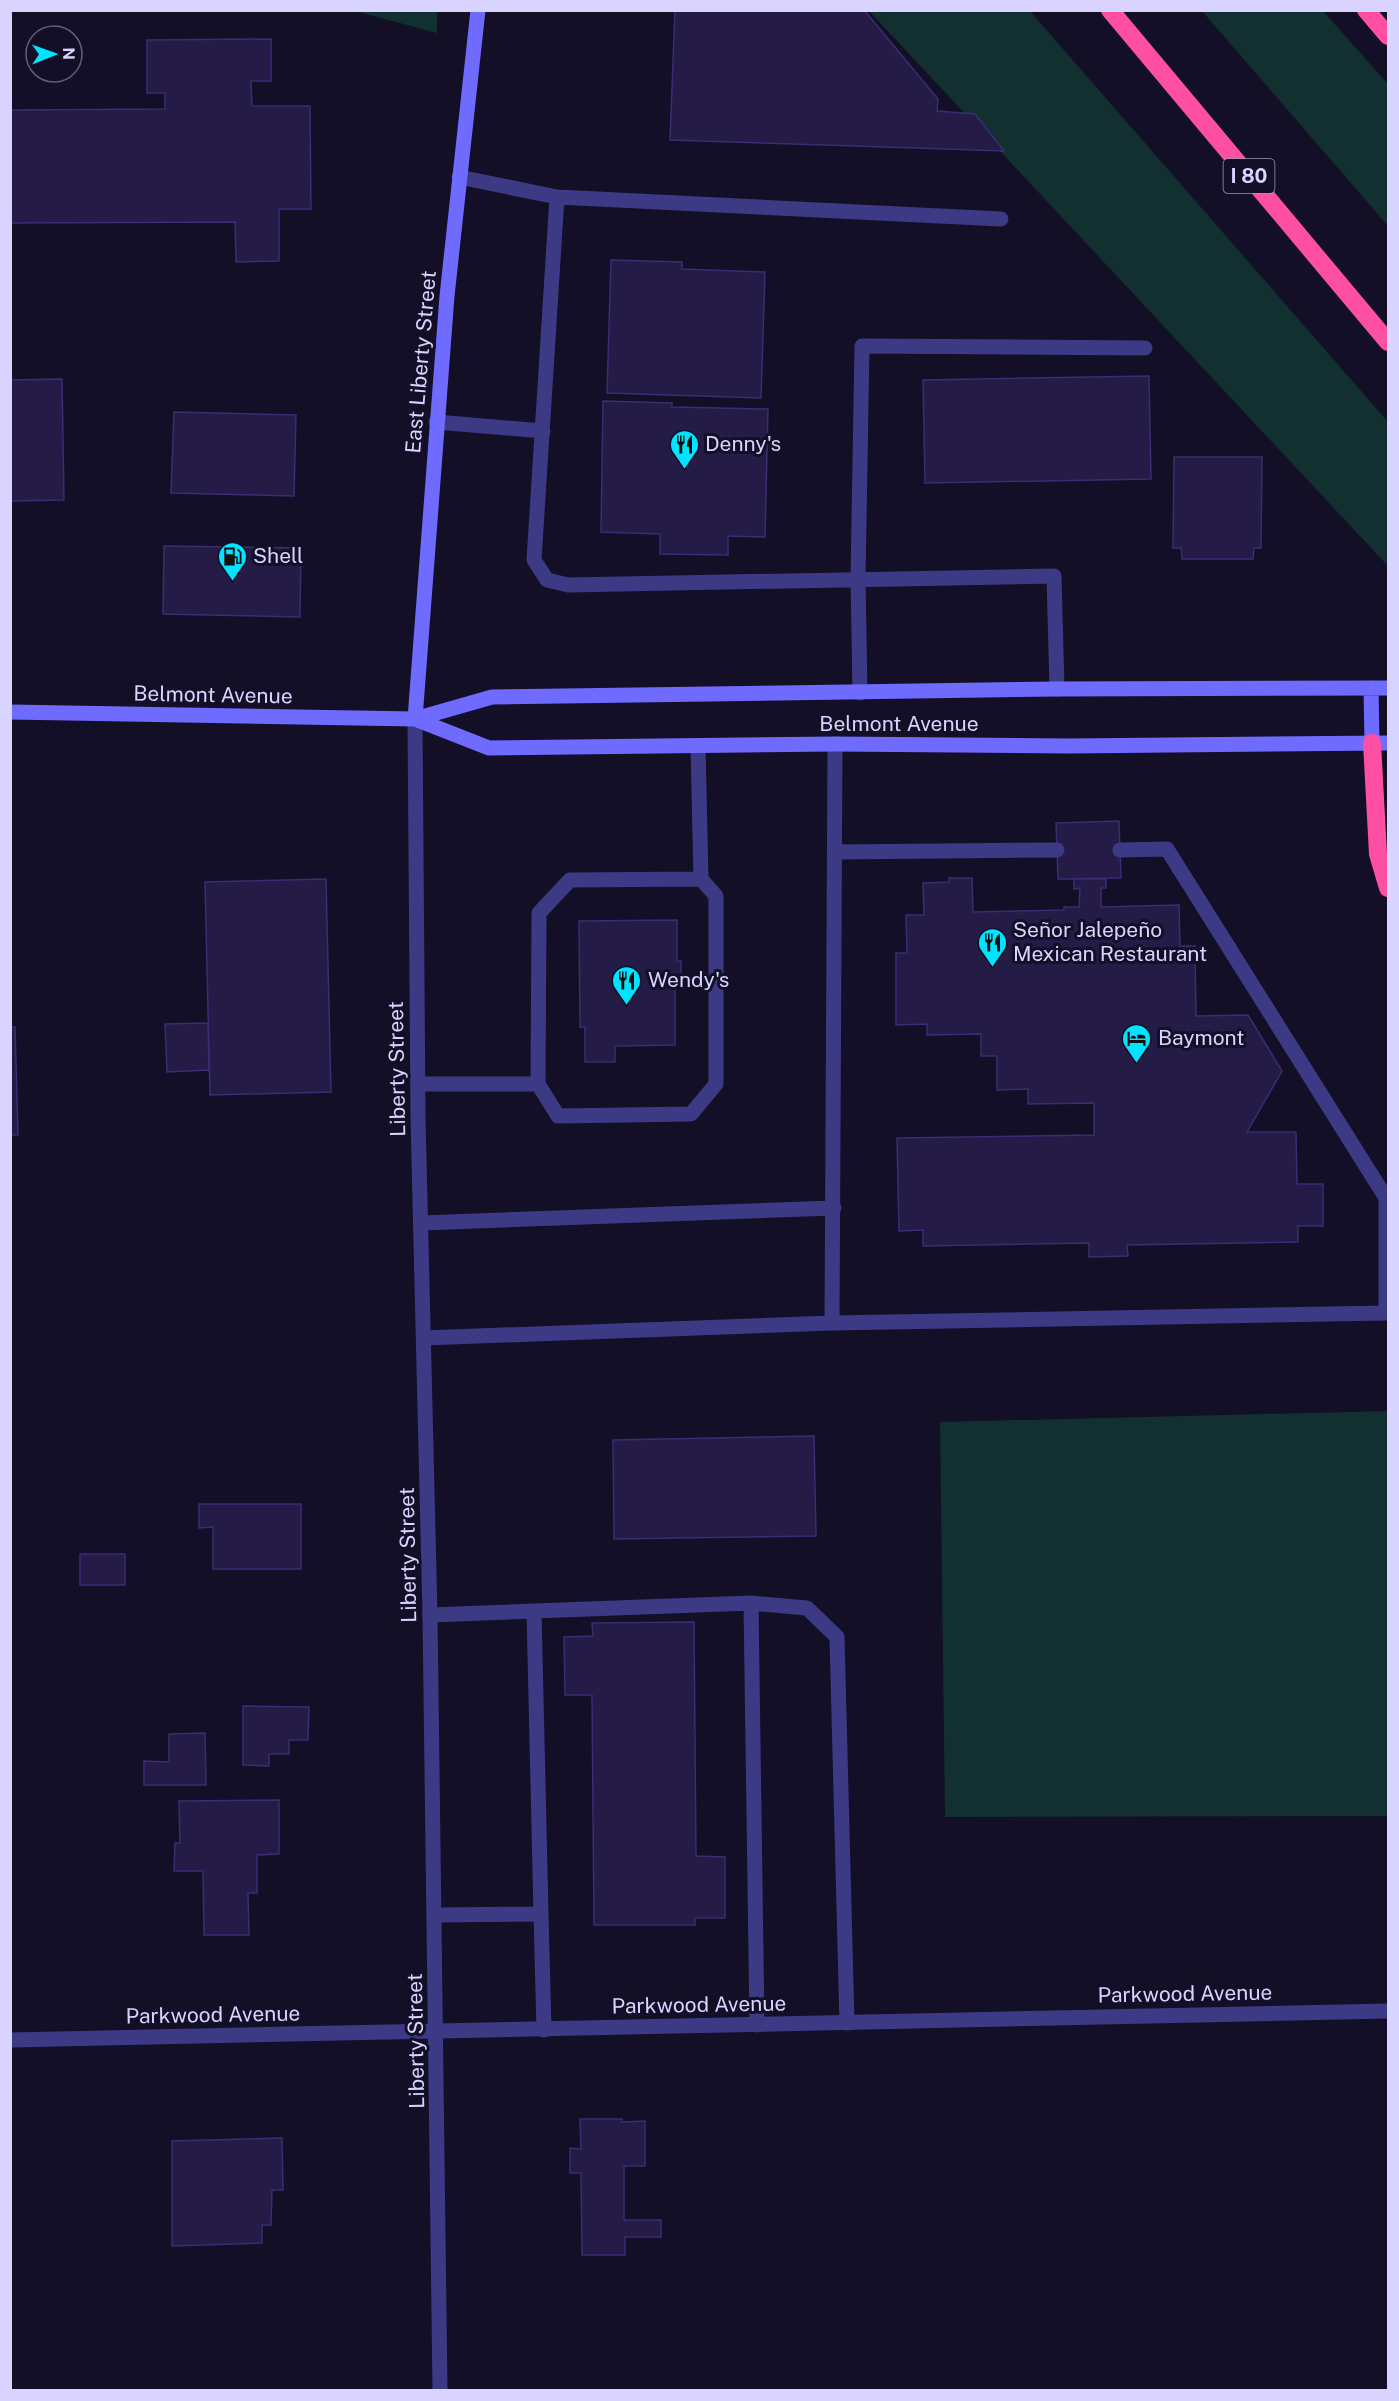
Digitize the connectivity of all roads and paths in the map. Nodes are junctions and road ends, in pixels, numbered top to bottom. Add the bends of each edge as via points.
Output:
1 (478, 10) edge
2 (1110, 10) edge
3 (1366, 10) edge
4 (1389, 36) edge
5 (459, 177) junction
6 (557, 197) junction
7 (1001, 219) dead end
8 (1389, 342) edge
9 (1145, 348) dead end
10 (436, 422) junction
11 (543, 431) junction
12 (858, 579) junction
13 (1371, 688) junction
14 (1389, 688) edge
15 (1057, 689) junction
16 (860, 693) junction
17 (10, 712) edge
18 (415, 719) junction
19 (1380, 743) edge
20 (836, 744) junction
21 (698, 746) junction
22 (1057, 850) dead end
23 (1120, 850) dead end
24 (835, 852) junction
25 (701, 879) junction
26 (1389, 888) edge
27 (418, 1084) junction
28 (537, 1084) junction
29 (834, 1208) junction
30 (421, 1223) junction
31 (832, 1323) junction
32 (424, 1338) junction
33 (751, 1604) junction
34 (534, 1611) junction
35 (430, 1615) junction
36 (541, 1914) junction
37 (435, 1915) junction
38 (1389, 2012) edge
39 (847, 2023) junction
40 (756, 2025) junction
41 (544, 2030) junction
42 (437, 2032) junction
43 (10, 2040) edge
44 (440, 2391) edge

1 - 5 main road, East Liberty Street
2 - 8 highway, I 80
3 - 4 highway
5 - 6 street
5 - 10 main road, East Liberty Street
6 - 7 street
6 - 11 street
9 - 12 street via 862,346
10 - 11 street
10 - 18 main road, East Liberty Street
11 - 12 street via 534,560 547,580 568,585
12 - 15 street via 1054,576
12 - 16 street
13 - 14 main road, Belmont Avenue
13 - 15 main road, Belmont Avenue
13 - 19 main road
15 - 16 main road, Belmont Avenue
16 - 18 main road, Belmont Avenue via 492,697
17 - 18 main road, Belmont Avenue
18 - 21 main road, Belmont Avenue via 489,748
18 - 27 street, Liberty Street
19 - 20 main road, Belmont Avenue
19 - 26 highway via 1378,854
20 - 21 main road, Belmont Avenue
20 - 24 street
21 - 25 street
22 - 24 street
23 - 31 street via 1167,849 1386,1198 1386,1313
24 - 29 street
25 - 28 street via 570,880 539,913
25 - 28 street via 716,896 716,1084 691,1114 558,1116
27 - 28 street
27 - 30 street, Liberty Street
29 - 30 street
29 - 31 street
30 - 32 street, Liberty Street
31 - 32 street
32 - 35 street, Liberty Street
33 - 34 street
33 - 39 street via 807,1608 837,1637
33 - 40 street
34 - 35 street
34 - 36 street
35 - 37 street, Liberty Street
36 - 37 street
36 - 41 street
37 - 42 street, Liberty Street
38 - 39 street, Parkwood Avenue
39 - 40 street, Parkwood Avenue
40 - 41 street, Parkwood Avenue
41 - 42 street, Parkwood Avenue
42 - 43 street, Parkwood Avenue
42 - 44 street, Liberty Street

